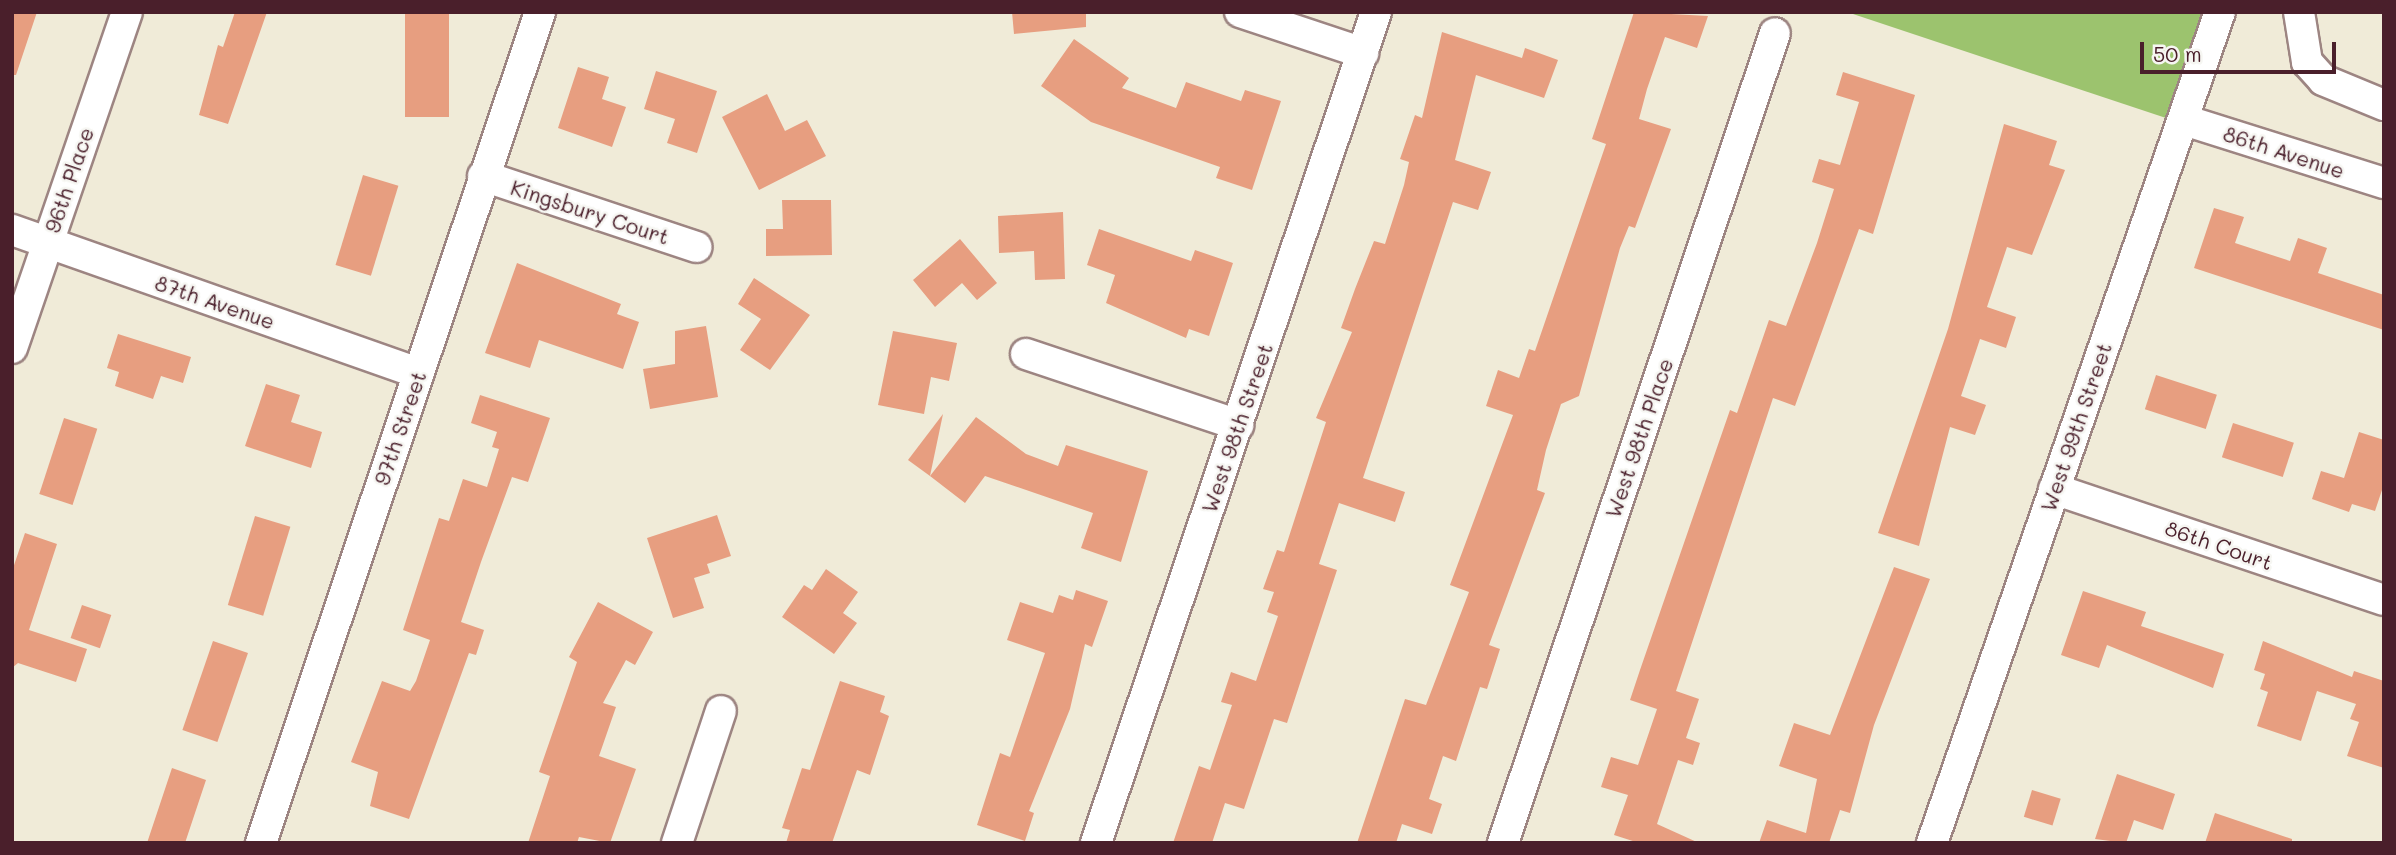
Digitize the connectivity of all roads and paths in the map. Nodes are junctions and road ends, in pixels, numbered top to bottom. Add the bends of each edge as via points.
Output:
1 (127, 12) edge
2 (540, 12) edge
3 (1240, 12) edge
4 (1376, 12) edge
5 (2220, 12) edge
6 (2299, 12) edge
7 (1775, 33) dead end
8 (1363, 53) junction
9 (2384, 105) edge
10 (2184, 120) junction
11 (483, 176) junction
12 (2384, 183) edge
13 (12, 230) edge
14 (48, 242) junction
15 (696, 247) dead end
16 (12, 348) edge
17 (1026, 354) dead end
18 (419, 373) junction
19 (1238, 425) junction
20 (2054, 489) junction
21 (2384, 600) edge
22 (722, 710) dead end
23 (261, 843) edge
24 (677, 843) edge
25 (1096, 843) edge
26 (1503, 843) edge
27 (1932, 843) edge

1 - 14 street, 96th Place
2 - 11 street, 97th Street
3 - 8 street
4 - 8 street, West 98th Street
5 - 10 street, West 99th Street
6 - 9 street via 2307,62 2338,90
7 - 26 street, West 98th Place
8 - 19 street, West 98th Street
10 - 12 street, 86th Avenue
10 - 20 street, West 99th Street
11 - 15 street, Kingsbury Court
11 - 18 street, 97th Street
13 - 14 street, 87th Avenue
14 - 16 street, 96th Place
14 - 18 street, 87th Avenue
17 - 19 street
18 - 23 street, 97th Street
19 - 25 street, West 98th Street
20 - 21 street, 86th Court
20 - 27 street, West 99th Street
22 - 24 street

